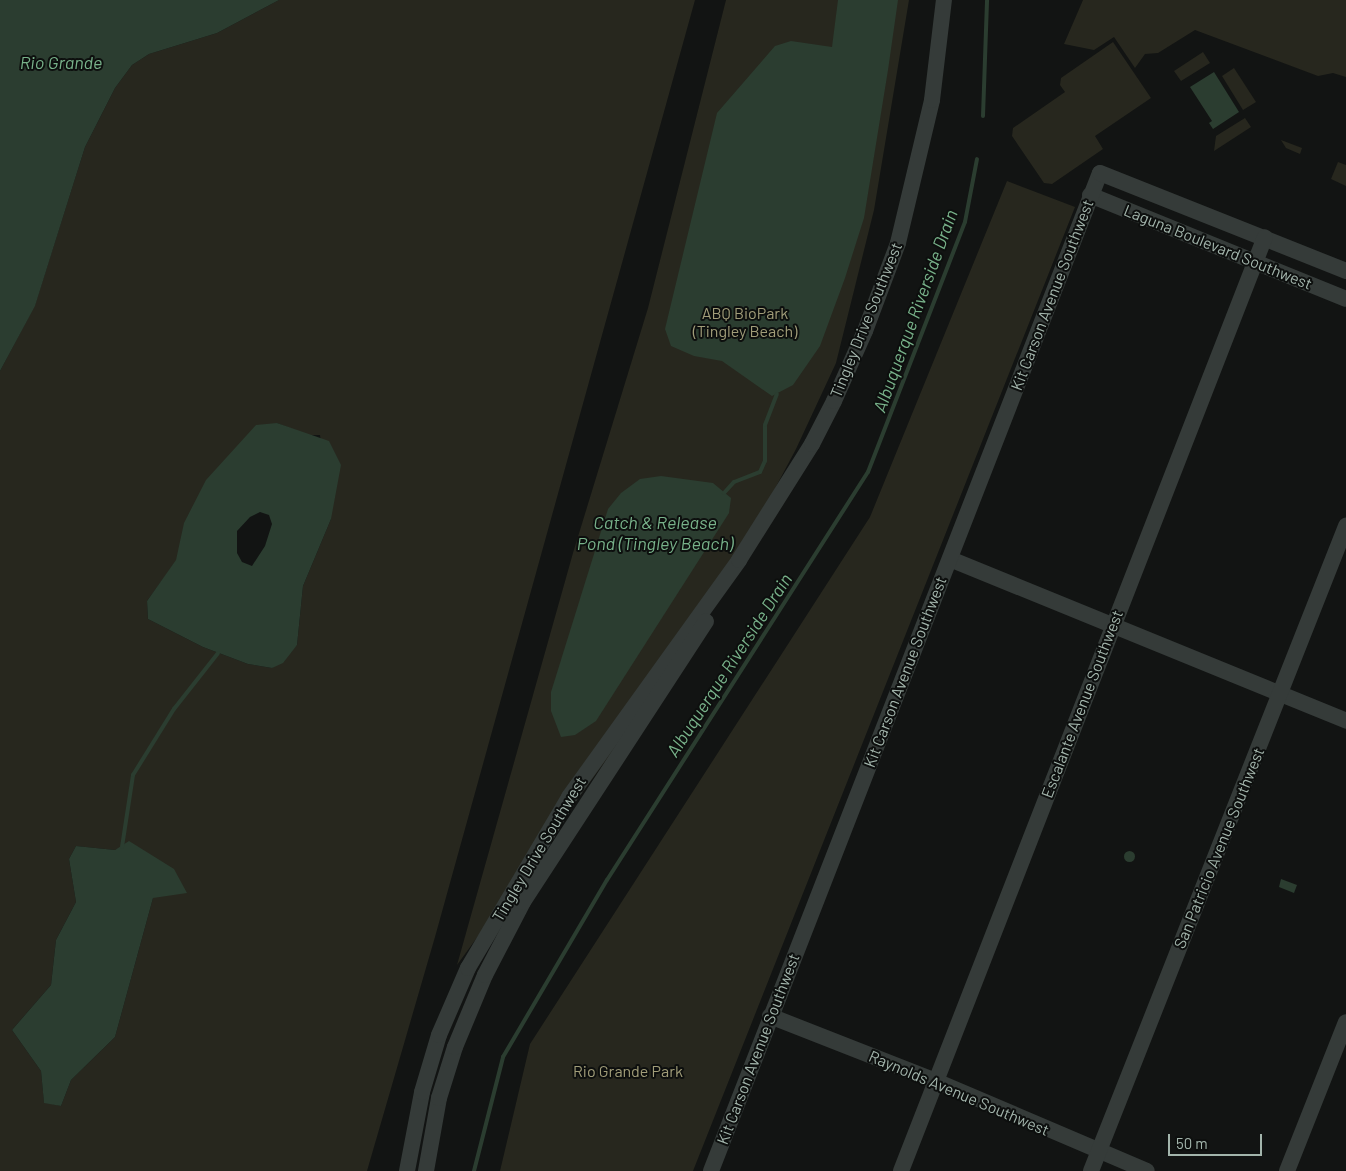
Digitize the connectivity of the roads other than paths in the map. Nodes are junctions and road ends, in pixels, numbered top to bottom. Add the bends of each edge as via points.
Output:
1 (944, 0) edge
2 (1100, 173) joint
3 (1090, 195) junction
4 (1265, 237) junction
5 (1256, 263) junction
6 (1346, 271) edge
7 (1346, 299) edge
8 (1346, 526) edge
9 (950, 559) junction
10 (739, 560) junction
11 (1113, 626) junction
12 (1280, 694) junction
13 (1346, 721) edge
14 (770, 1016) junction
15 (1346, 1022) edge
16 (936, 1081) junction
17 (1099, 1152) junction
18 (407, 1171) edge
19 (426, 1171) edge
20 (711, 1171) edge
21 (901, 1171) edge
22 (1091, 1171) edge
23 (1147, 1171) edge
24 (1287, 1171) edge

1 - 10 street, Tingley Drive Southwest via 932,100 898,243 880,294 812,444
2 - 3 street, Kit Carson Avenue Southwest
2 - 4 street, Laguna Boulevard Southwest
3 - 5 street, Laguna Boulevard Southwest
3 - 9 street, Kit Carson Avenue Southwest
4 - 5 street, Escalante Avenue Southwest
4 - 6 street, Laguna Boulevard Southwest
5 - 7 street, Laguna Boulevard Southwest
5 - 11 street, Escalante Avenue Southwest
8 - 12 street, San Patricio Avenue Southwest
9 - 11 street
9 - 14 street, Kit Carson Avenue Southwest
10 - 18 street, Tingley Drive Southwest via 569,797 468,968 439,1035 422,1092
10 - 19 street, Tingley Drive Southwest via 728,588 524,902 485,975 455,1047 439,1098
11 - 12 street
11 - 16 street, Escalante Avenue Southwest
12 - 13 street
12 - 17 street, San Patricio Avenue Southwest
14 - 16 street, Raynolds Avenue Southwest
14 - 20 street, Kit Carson Avenue Southwest
15 - 24 street
16 - 17 street, Raynolds Avenue Southwest
16 - 21 street, Escalante Avenue Southwest
17 - 22 street, San Patricio Avenue Southwest
17 - 23 street, Raynolds Avenue Southwest

